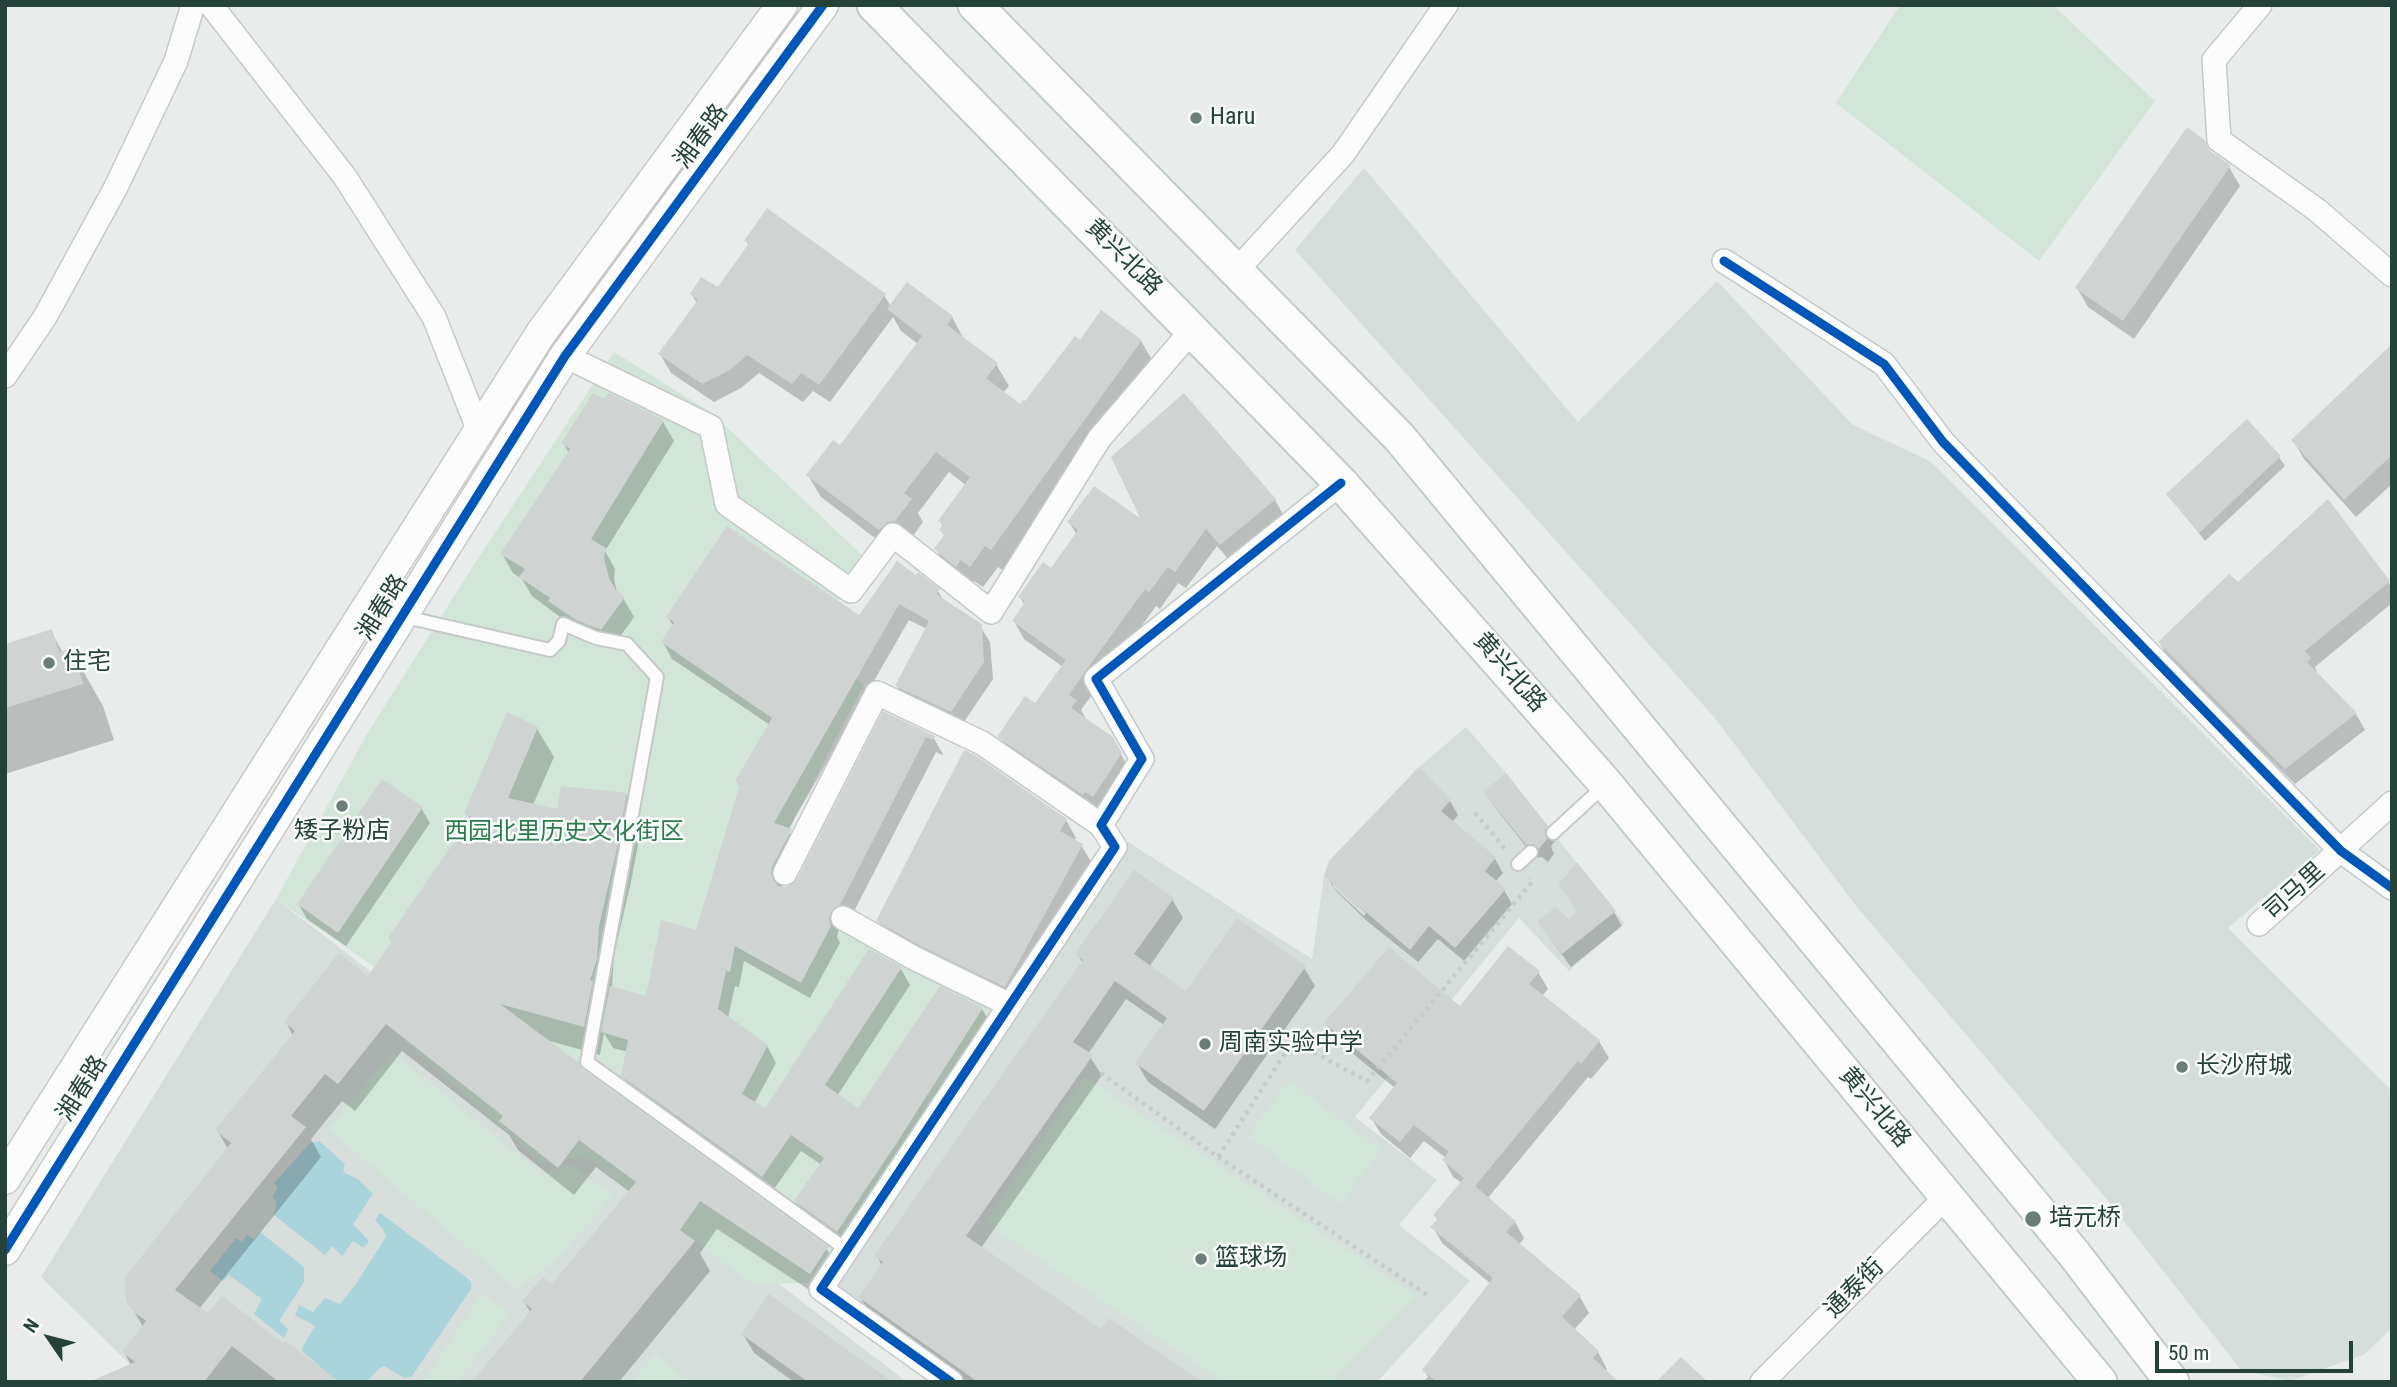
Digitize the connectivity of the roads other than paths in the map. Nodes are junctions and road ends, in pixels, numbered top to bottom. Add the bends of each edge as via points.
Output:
1 (193, 5) edge
2 (211, 5) edge
3 (782, 5) edge
4 (823, 5) edge
5 (874, 5) edge
6 (975, 5) edge
7 (1446, 5) edge
8 (2260, 5) edge
9 (1724, 261) dead end
10 (1236, 271) junction
11 (2392, 275) edge
12 (1193, 329) junction
13 (565, 356) junction
14 (5, 376) edge
15 (479, 431) junction
16 (1341, 483) junction
17 (401, 616) junction
18 (1606, 784) junction
19 (2392, 803) edge
20 (1101, 825) junction
21 (1553, 833) dead end
22 (2341, 851) junction
23 (1531, 852) dead end
24 (1518, 864) road end
25 (785, 873) dead end
26 (2392, 888) edge
27 (843, 918) dead end
28 (2259, 924) dead end
29 (1010, 1005) junction
30 (5, 1179) edge
31 (1947, 1196) junction
32 (5, 1250) edge
33 (847, 1250) junction
34 (951, 1382) edge
35 (1762, 1382) edge
36 (2099, 1382) edge
37 (2172, 1382) edge

1 - 14 street via 176,61 116,187 45,317
2 - 15 street via 345,177 434,317
3 - 15 street, 湘春路 via 541,334
4 - 13 street, 湘春路
5 - 12 main road, 黄兴北路
6 - 10 main road
7 - 10 street via 1343,154
8 - 11 street via 2214,60 2219,140 2317,210
9 - 22 street via 1884,364 1943,442
10 - 37 main road via 1399,437 2075,1255
12 - 13 street via 1099,439 991,612 893,535 851,591 727,504 711,426
12 - 16 main road, 黄兴北路
13 - 17 street, 湘春路
15 - 30 street, 湘春路
16 - 18 main road, 黄兴北路
16 - 20 street via 1096,679 1142,759
17 - 32 street, 湘春路
17 - 33 lane via 550,650 559,641 563,624 596,638 627,644 657,677 587,1062
18 - 21 lane
18 - 31 main road, 黄兴北路
19 - 22 street, 司马里
20 - 25 street via 982,743 877,693
20 - 29 street via 1115,847
22 - 26 street
22 - 28 street, 司马里
23 - 24 lane
27 - 29 street
29 - 33 street
31 - 35 street, 通泰街
31 - 36 main road, 黄兴北路
33 - 34 street via 821,1289

